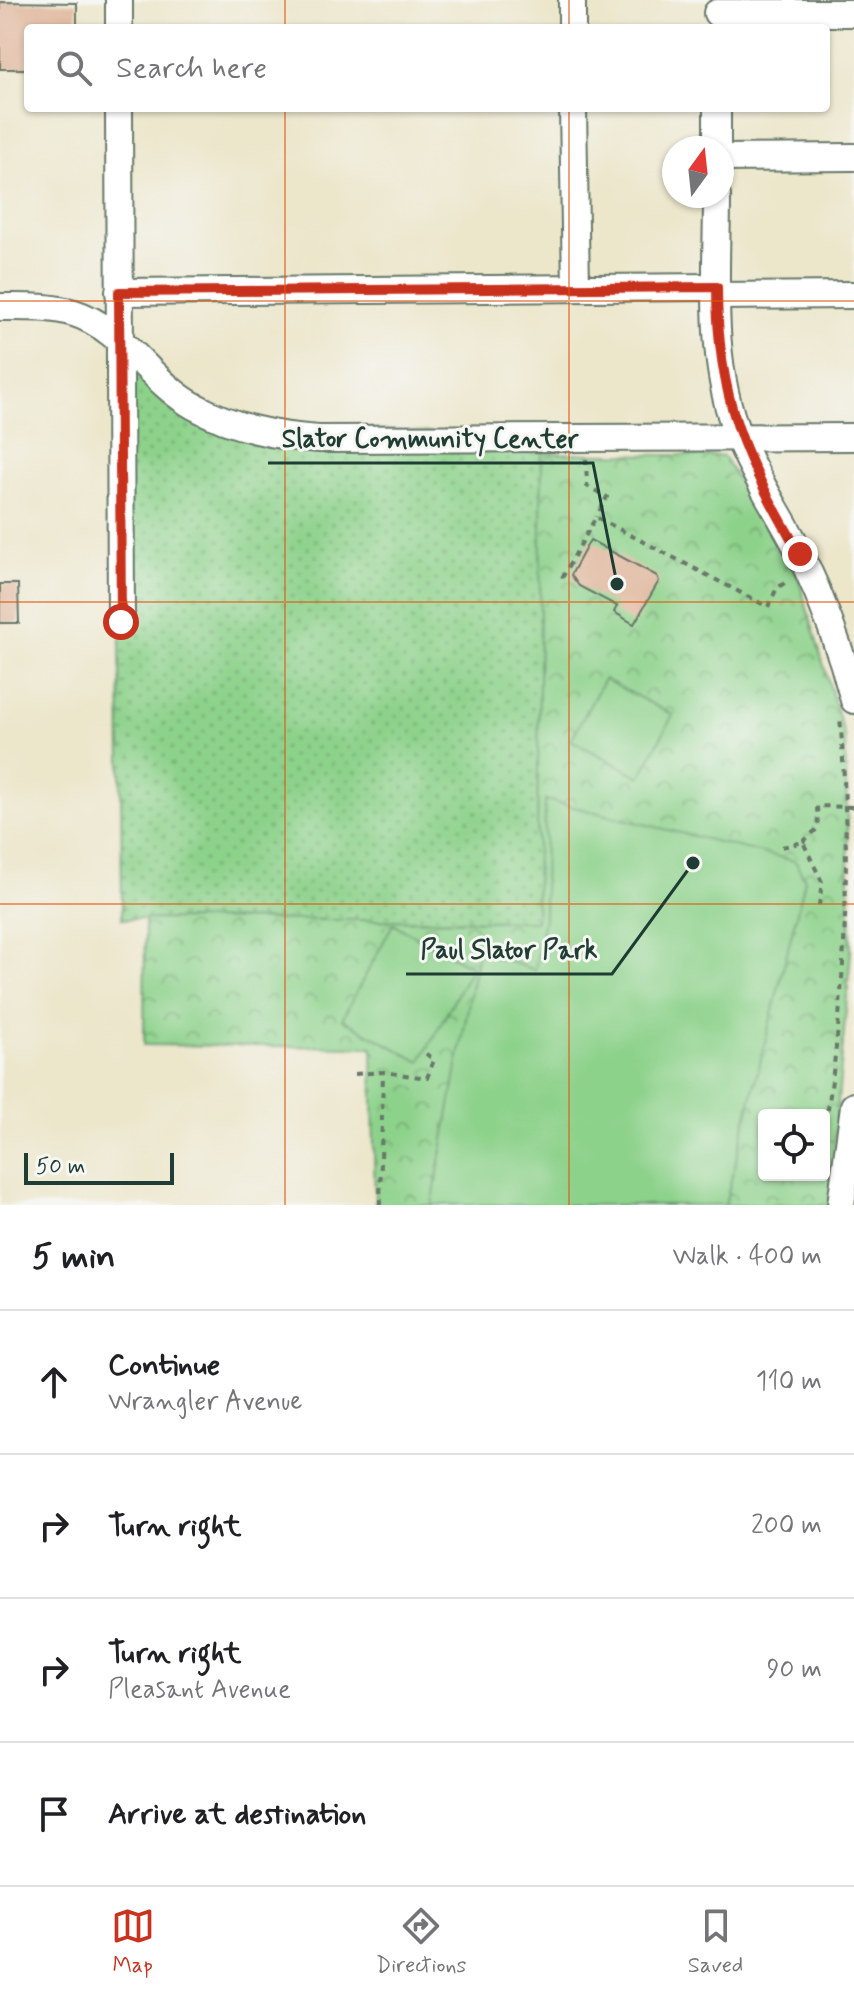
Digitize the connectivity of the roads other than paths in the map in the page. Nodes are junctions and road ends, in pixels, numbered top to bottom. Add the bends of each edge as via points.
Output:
1 (119, 0) edge
2 (572, 0) edge
3 (854, 13) edge
4 (717, 14) edge
5 (119, 24) edge
6 (572, 24) edge
7 (119, 112) edge
8 (573, 112) edge
9 (717, 112) edge
10 (717, 136) edge
11 (854, 157) edge
12 (734, 158) edge
13 (717, 208) edge
14 (576, 288) junction
15 (119, 292) junction
16 (717, 292) junction
17 (854, 295) edge
18 (0, 307) edge
19 (118, 339) junction
20 (739, 437) junction
21 (854, 437) edge
22 (121, 622) dead end
23 (847, 704) edge
24 (854, 1106) edge
25 (845, 1203) edge

1 - 5 street
2 - 6 street
3 - 4 street
7 - 15 street
8 - 14 street
9 - 10 street
11 - 12 street
13 - 16 street
14 - 15 street
14 - 16 street
15 - 19 street
16 - 17 street
16 - 20 street via 719,360
18 - 19 street via 76,313
19 - 20 street via 158,381 194,406 275,436
19 - 22 street
20 - 21 street
20 - 23 street via 837,634
24 - 25 street

